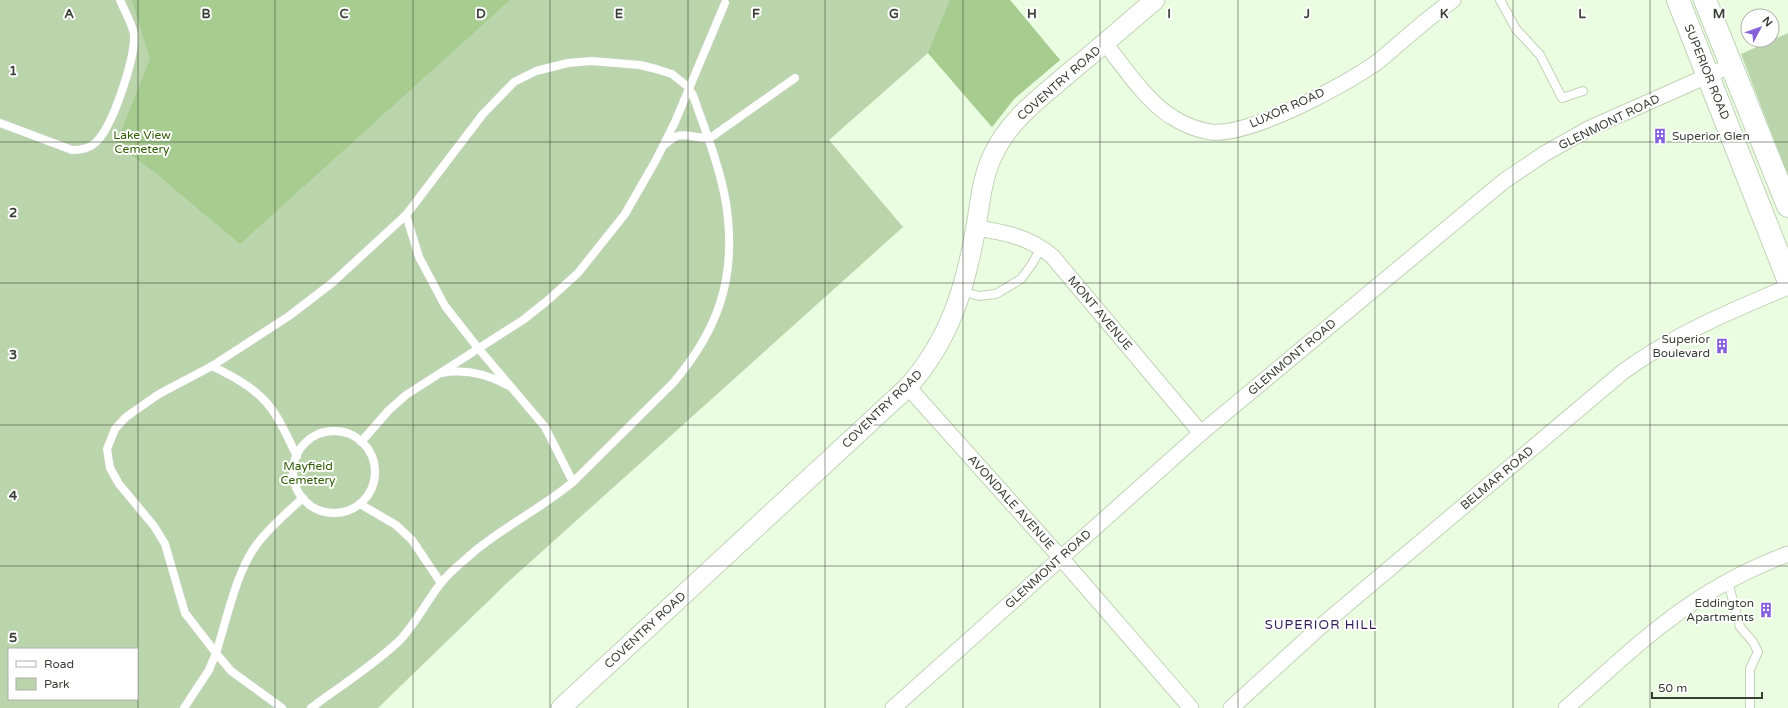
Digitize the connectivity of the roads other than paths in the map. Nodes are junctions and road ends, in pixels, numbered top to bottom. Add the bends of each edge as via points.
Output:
1 (120, 0) edge
2 (1155, 0) edge
3 (1453, 0) edge
4 (1500, 0) edge
5 (1678, 0) edge
6 (1705, 0) edge
7 (726, 3) dead end
8 (1105, 43) junction
9 (1732, 65) junction
10 (1708, 75) junction
11 (795, 78) dead end
12 (688, 88) junction
13 (1583, 91) dead end
14 (0, 123) edge
15 (707, 139) junction
16 (663, 145) junction
17 (1788, 206) edge
18 (406, 215) junction
19 (976, 228) junction
20 (1041, 248) junction
21 (1788, 279) edge
22 (1788, 287) edge
23 (961, 291) junction
24 (478, 348) junction
25 (212, 366) junction
26 (437, 374) junction
27 (512, 387) junction
28 (908, 387) junction
29 (1201, 433) junction
30 (361, 442) junction
31 (297, 456) junction
32 (573, 482) junction
33 (303, 498) junction
34 (360, 504) junction
35 (1788, 554) edge
36 (1061, 558) junction
37 (1728, 582) junction
38 (441, 583) junction
39 (216, 653) junction
40 (184, 708) edge
41 (282, 708) edge
42 (311, 708) edge
43 (561, 708) edge
44 (893, 708) edge
45 (1191, 708) edge
46 (1231, 708) edge
47 (1566, 708) edge
48 (1750, 708) edge

1 - 14 lane via 134,33 133,48 121,93 106,131 95,144 84,150 72,150
2 - 8 street, COVENTRY ROAD
3 - 8 street, LUXOR ROAD via 1379,60 1346,80 1305,103 1238,129 1212,132 1173,118 1158,108
4 - 13 lane via 1516,29 1540,54 1562,98
5 - 10 main road, SUPERIOR ROAD
6 - 9 main road
7 - 12 lane
8 - 19 street, COVENTRY ROAD via 1032,104 1009,128 998,145 985,175
9 - 10 street, GLENMONT ROAD
9 - 17 main road
10 - 21 main road, SUPERIOR ROAD
10 - 29 street, GLENMONT ROAD via 1590,128 1504,181
11 - 15 lane
12 - 15 lane via 693,95
12 - 16 lane
12 - 18 lane via 672,74 640,66 591,61 568,63 536,71 514,82 501,93
15 - 16 lane via 676,136
15 - 32 lane via 726,203 730,251 725,288 714,322 688,366
16 - 24 lane via 625,214 578,273 523,320
18 - 24 lane via 419,257 445,306
18 - 25 lane via 332,283 289,316
19 - 20 street, MONT AVENUE via 1016,235
19 - 23 street, COVENTRY ROAD
20 - 23 lane via 1021,279 996,294 979,296
20 - 29 street, MONT AVENUE via 1056,261
22 - 46 street, BELMAR ROAD via 1677,336 1624,371 1320,627
23 - 28 street, COVENTRY ROAD via 940,344 924,370
24 - 26 lane
24 - 27 lane
25 - 31 lane via 233,376 263,398 276,416
25 - 39 lane via 159,394 126,417 115,429 107,449 110,468 119,484 154,526 165,544 185,613
26 - 27 lane via 466,371
26 - 30 lane via 394,405
27 - 32 lane via 545,427
28 - 36 street, AVONDALE AVENUE
28 - 43 street, COVENTRY ROAD
29 - 36 street, GLENMONT ROAD
30 - 31 lane via 346,432 321,433 309,439 300,448
30 - 34 lane via 374,460 376,473 373,487
31 - 33 lane via 293,475 296,488
32 - 38 lane via 558,495 476,550
33 - 34 lane via 315,508 328,513 342,512
33 - 39 lane via 257,544 249,557 235,591
34 - 38 lane via 396,526 412,540
35 - 37 street
36 - 44 street, GLENMONT ROAD
36 - 45 street, AVONDALE AVENUE
37 - 47 street via 1696,600 1665,623
37 - 48 lane via 1740,627 1758,652 1750,669
38 - 42 lane via 400,639
39 - 40 lane via 209,670
39 - 41 lane via 231,671

